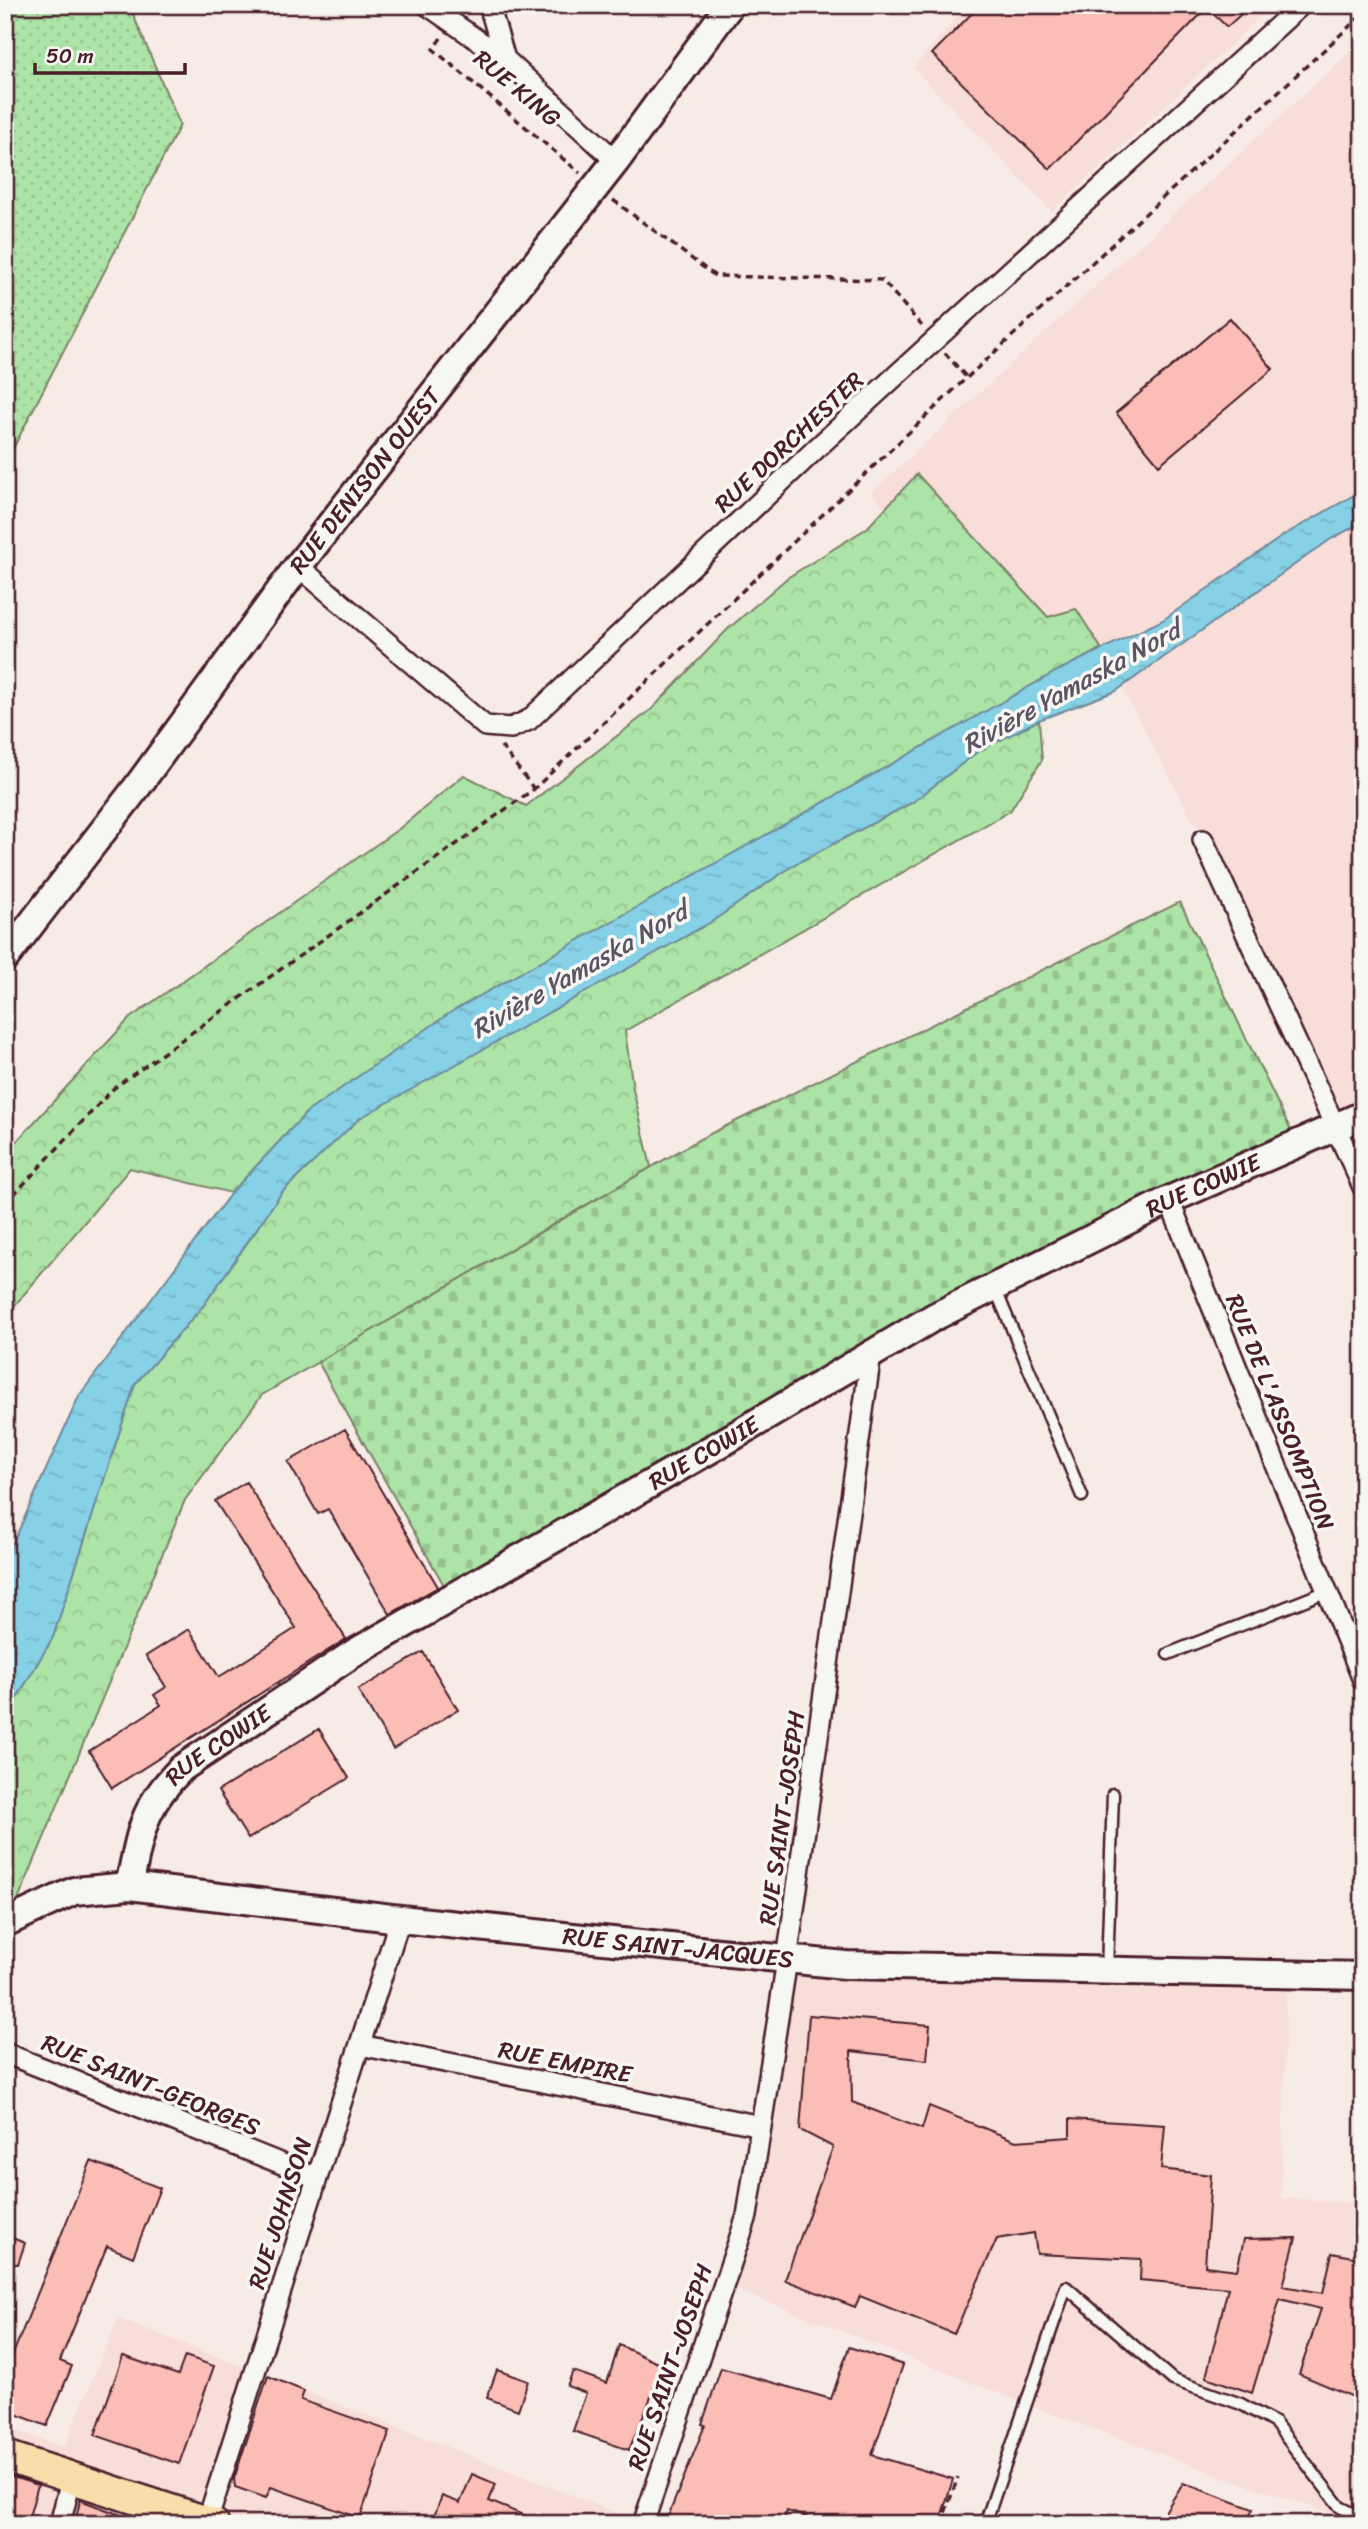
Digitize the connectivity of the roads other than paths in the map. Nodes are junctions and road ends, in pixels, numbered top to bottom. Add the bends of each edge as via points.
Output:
1 (427, 5) edge
2 (489, 5) edge
3 (730, 5) edge
4 (1301, 5) edge
5 (505, 59) junction
6 (616, 161) junction
7 (298, 566) junction
8 (1203, 840) dead end
9 (5, 958) edge
10 (1363, 1115) edge
11 (1336, 1127) junction
12 (1363, 1187) edge
13 (1169, 1200) junction
14 (995, 1287) junction
15 (872, 1354) junction
16 (1082, 1496) dead end
17 (1325, 1592) junction
18 (1168, 1654) dead end
19 (1363, 1680) edge
20 (1112, 1794) dead end
21 (129, 1886) junction
22 (400, 1919) junction
23 (5, 1923) edge
24 (787, 1960) junction
25 (1107, 1970) junction
26 (1363, 1976) edge
27 (360, 2045) junction
28 (5, 2053) edge
29 (761, 2126) junction
30 (317, 2178) junction
31 (5, 2456) edge
32 (72, 2476) junction
33 (1363, 2518) edge
34 (210, 2523) edge
35 (60, 2524) edge
36 (643, 2524) edge
37 (985, 2524) edge

1 - 5 street, RUE KING
2 - 5 street
3 - 6 street, RUE DENISON OUEST
4 - 7 street, RUE DORCHESTER via 819,446 529,720 511,728 485,726
5 - 6 street, RUE KING
6 - 7 street, RUE DENISON OUEST
7 - 9 street, RUE DENISON OUEST
8 - 11 street
10 - 11 street, RUE COWIE
11 - 12 street
11 - 13 street, RUE COWIE
13 - 14 street, RUE COWIE
13 - 17 street, RUE DE L'ASSOMPTION
14 - 15 street, RUE COWIE
14 - 16 lane
15 - 21 street, RUE COWIE via 390,1632 182,1768 161,1788 145,1814
15 - 24 street, RUE SAINT-JOSEPH
17 - 18 lane
17 - 19 street, RUE DE L'ASSOMPTION
20 - 25 lane
21 - 22 street, RUE SAINT-JACQUES
21 - 23 street, RUE SAINT-JACQUES via 74,1891
22 - 24 street, RUE SAINT-JACQUES
22 - 27 street, RUE JOHNSON
24 - 25 street, RUE SAINT-JACQUES
24 - 29 street, RUE SAINT-JOSEPH
25 - 26 street, RUE SAINT-JACQUES
27 - 29 street, RUE EMPIRE
27 - 30 street, RUE JOHNSON
28 - 30 street, RUE SAINT-GEORGES
29 - 36 street, RUE SAINT-JOSEPH via 747,2216
30 - 34 street, RUE JOHNSON
31 - 32 main road
32 - 34 main road
32 - 35 street
33 - 37 lane via 1340,2507 1275,2424 1241,2404 1173,2380 1066,2287

